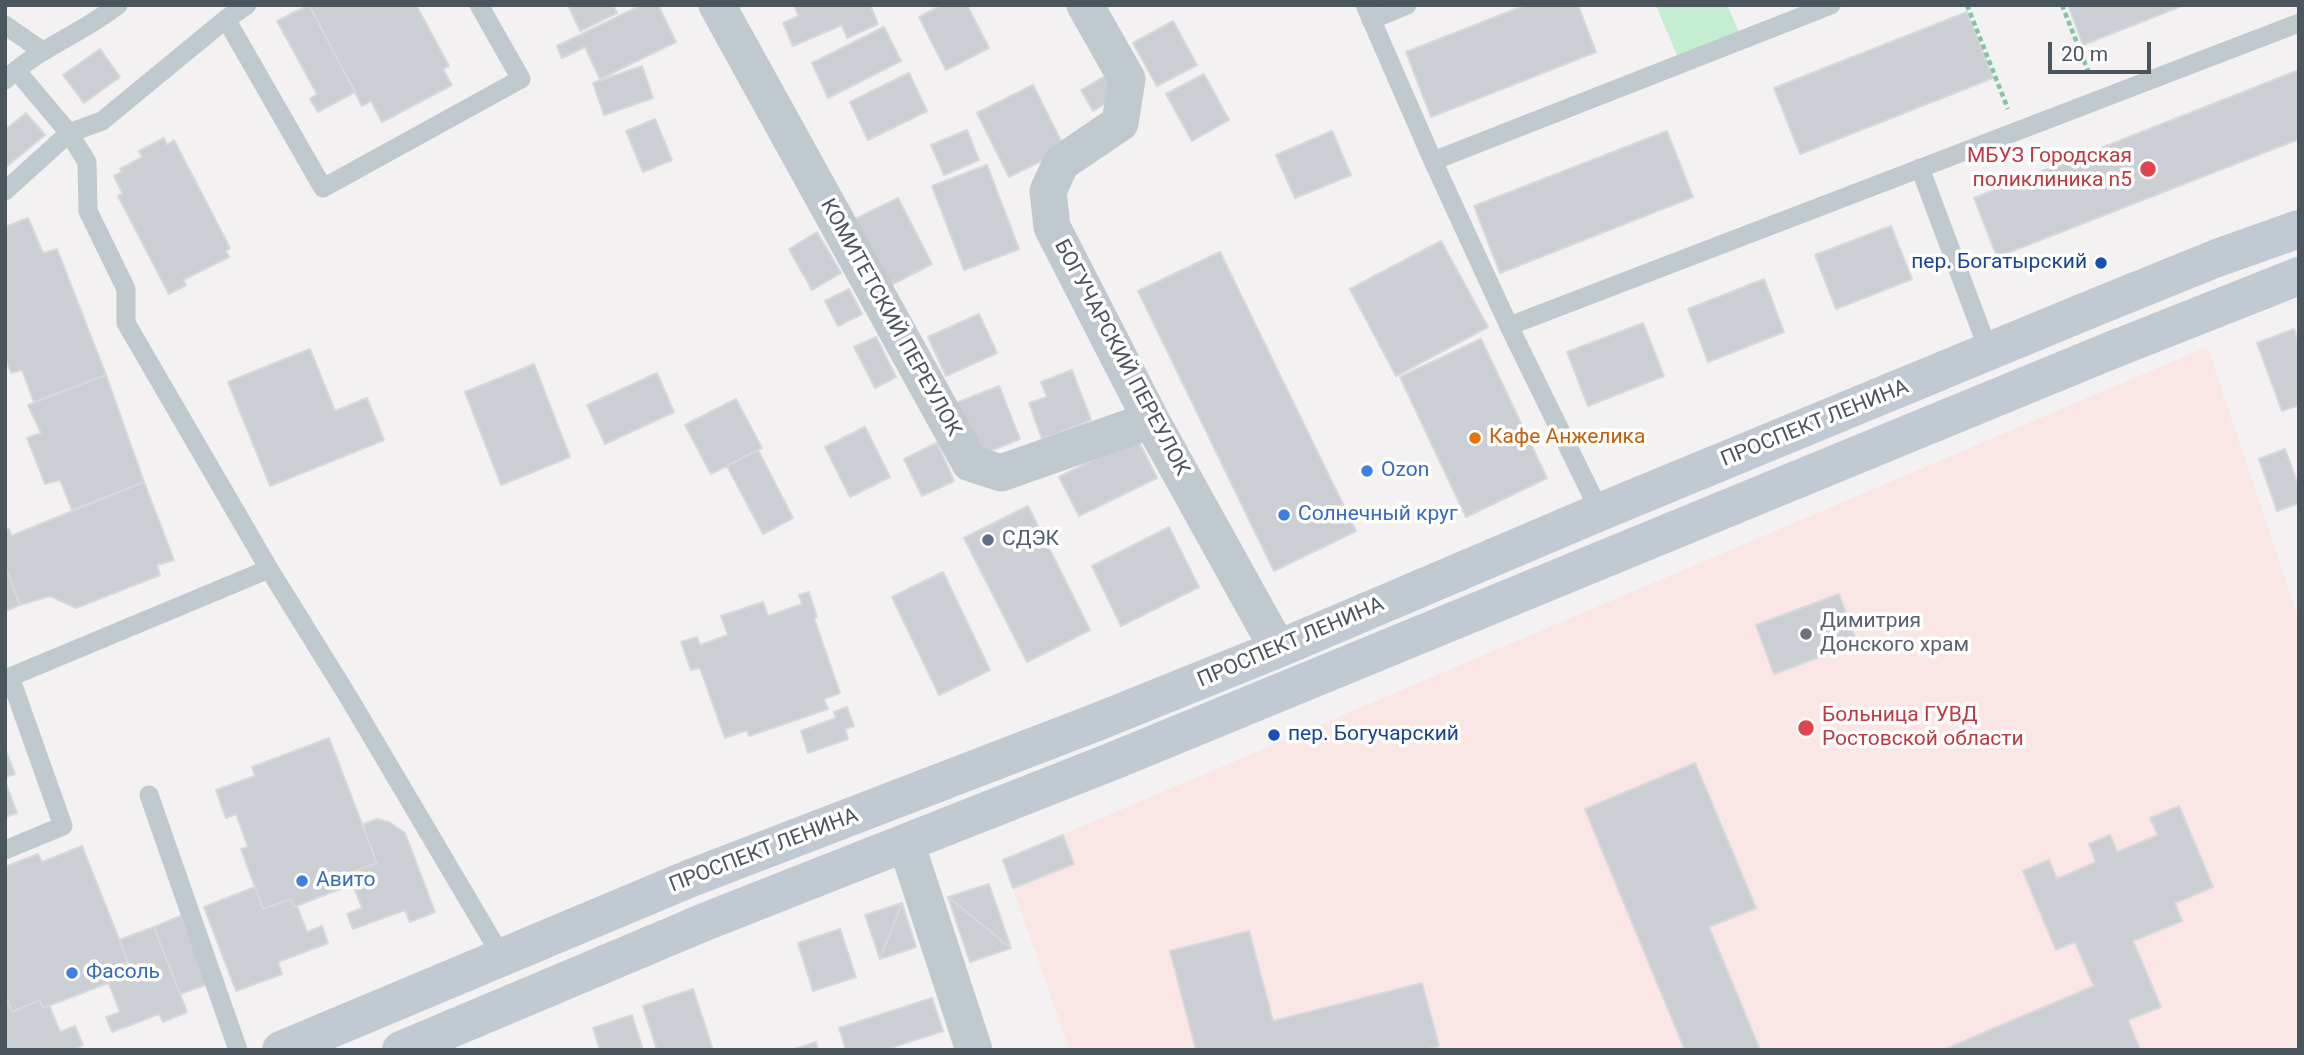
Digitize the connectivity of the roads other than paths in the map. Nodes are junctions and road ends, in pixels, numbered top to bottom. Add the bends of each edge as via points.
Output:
1 (118, 5) edge
2 (247, 5) edge
3 (480, 5) edge
4 (717, 5) edge
5 (1085, 5) edge
6 (1407, 5) edge
7 (1832, 5) edge
8 (1368, 13) edge
9 (226, 19) junction
10 (2299, 23) edge
11 (5, 24) edge
12 (41, 50) junction
13 (10, 75) edge
14 (69, 134) junction
15 (1433, 161) junction
16 (1920, 168) junction
17 (5, 191) edge
18 (2299, 229) edge
19 (2299, 276) edge
20 (1509, 326) junction
21 (1989, 352) junction
22 (1151, 420) junction
23 (1600, 512) junction
24 (268, 569) junction
25 (1278, 649) junction
26 (149, 795) dead end
27 (906, 843) junction
28 (5, 850) edge
29 (502, 957) junction
30 (422, 1046) edge
31 (238, 1050) edge
32 (281, 1050) edge
33 (974, 1050) edge

1 - 12 lane
2 - 9 lane
3 - 9 lane via 521,79 323,188
4 - 22 street, КОМИТЕТСКИЙ ПЕРЕУЛОК via 970,463 1001,473
5 - 22 street, БОГУЧАРСКИЙ ПЕРЕУЛОК via 1127,79 1120,123 1061,163 1048,191 1052,227
6 - 8 lane
7 - 15 lane
8 - 15 lane
9 - 14 lane via 102,121
10 - 16 lane
11 - 12 lane
12 - 13 lane
13 - 14 lane
14 - 17 lane
14 - 24 lane via 87,162 88,211 126,289 126,323
15 - 20 lane
16 - 20 lane
16 - 21 lane
18 - 21 main road, ПРОСПЕКТ ЛЕНИНА
19 - 27 main road, ПРОСПЕКТ ЛЕНИНА
20 - 23 lane
21 - 23 main road, ПРОСПЕКТ ЛЕНИНА
22 - 25 street, БОГУЧАРСКИЙ ПЕРЕУЛОК
23 - 25 main road, ПРОСПЕКТ ЛЕНИНА
24 - 28 lane via 10,677 63,826
24 - 29 lane
25 - 29 main road, ПРОСПЕКТ ЛЕНИНА via 691,878
26 - 31 lane
27 - 30 main road, ПРОСПЕКТ ЛЕНИНА via 707,921
27 - 33 street
29 - 32 main road, ПРОСПЕКТ ЛЕНИНА

